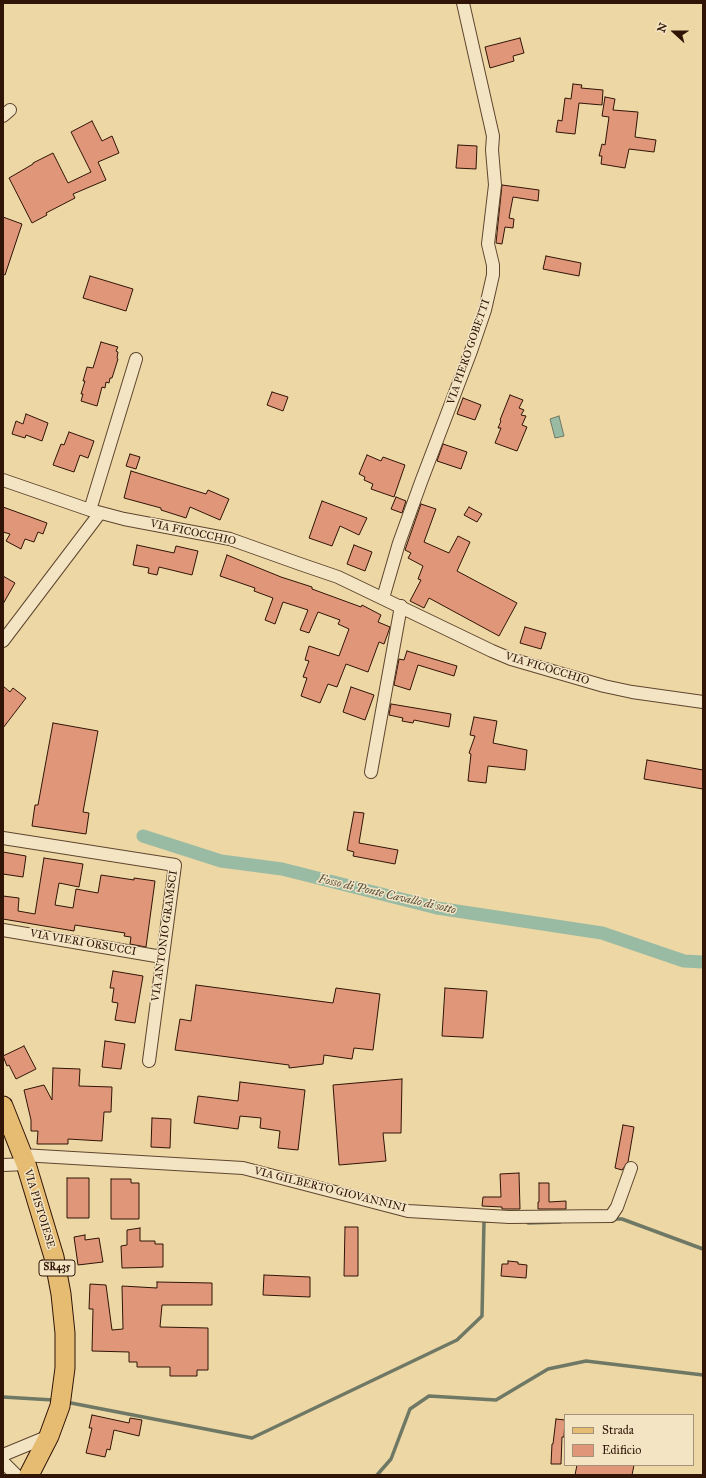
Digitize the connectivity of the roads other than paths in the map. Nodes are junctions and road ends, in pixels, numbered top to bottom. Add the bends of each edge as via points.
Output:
1 (462, 3) edge
2 (136, 359) dead end
3 (3, 480) edge
4 (95, 512) junction
5 (383, 598) junction
6 (401, 606) junction
7 (3, 642) edge
8 (703, 702) edge
9 (371, 772) dead end
10 (3, 838) edge
11 (3, 930) edge
12 (162, 957) junction
13 (149, 1061) dead end
14 (3, 1106) edge
15 (24, 1160) junction
16 (3, 1165) edge
17 (631, 1168) dead end
18 (49, 1436) junction
19 (3, 1455) edge
20 (3, 1462) edge
21 (16, 1475) edge
22 (29, 1475) edge

1 - 5 street, VIA PIERO GOBETTI via 493,136 495,185 488,244 493,265 492,275 485,310 399,543
2 - 4 street
3 - 4 street, VIA FICOCCHIO
4 - 5 street, VIA FICOCCHIO via 230,539 338,577
4 - 7 street
5 - 6 street, VIA FICOCCHIO
6 - 8 street, VIA FICOCCHIO via 511,659 604,686
6 - 9 street
10 - 12 street, VIA ANTONIO GRAMSCI via 175,866
11 - 12 street, VIA VIERI ORSUCCI
12 - 13 street, VIA ANTONIO GRAMSCI
14 - 15 main road, VIA PISTOIESE / SR435
15 - 16 street
15 - 17 street, VIA GILBERTO GIOVANNINI via 243,1168 408,1211 509,1217 611,1216 617,1207
15 - 18 main road, VIA PISTOIESE / SR435 via 56,1266 63,1311 66,1352 64,1382 60,1406
18 - 19 street
18 - 22 main road, VIA PISTOIESE / SR435
20 - 21 street

